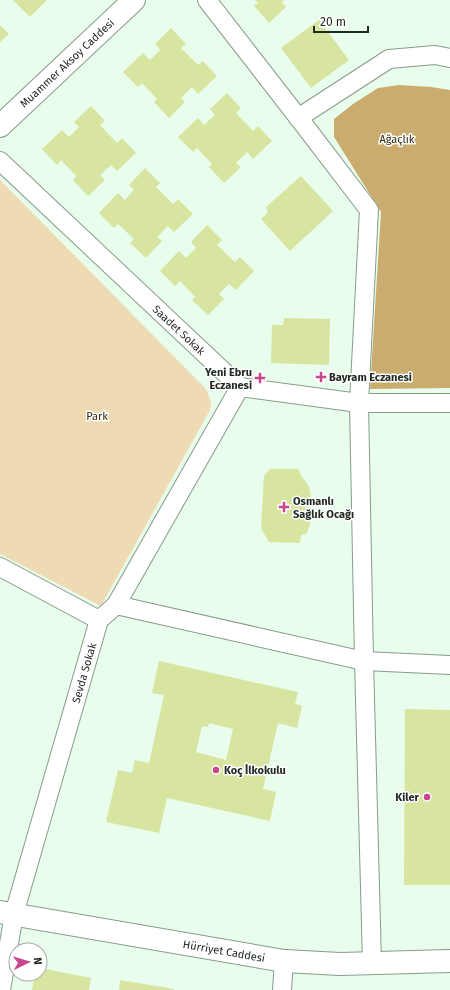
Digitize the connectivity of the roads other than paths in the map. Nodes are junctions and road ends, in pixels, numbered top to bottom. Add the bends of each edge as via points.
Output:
1 (134, 0) edge
2 (207, 0) edge
3 (450, 58) edge
4 (298, 118) junction
5 (0, 126) edge
6 (0, 161) edge
7 (240, 387) junction
8 (359, 403) junction
9 (450, 403) edge
10 (0, 567) edge
11 (116, 605) junction
12 (99, 620) junction
13 (364, 661) junction
14 (450, 665) edge
15 (7, 913) edge
16 (284, 961) junction
17 (450, 961) edge
18 (372, 963) junction
19 (1, 990) edge
20 (282, 990) edge

1 - 5 main road, Muammer Aksoy Caddesi
2 - 4 street
3 - 4 street via 435,55 389,59
4 - 8 street via 369,210
6 - 7 street, Saadet Sokak
7 - 8 street
7 - 11 street
8 - 9 street
8 - 13 street
10 - 12 street
11 - 12 street
11 - 13 street
12 - 15 street, Sevda Sokak
13 - 14 street
13 - 18 street
15 - 16 main road, Hürriyet Caddesi
15 - 19 street, Sevda Sokak
16 - 18 main road, Hürriyet Caddesi
16 - 20 street
17 - 18 main road, Hürriyet Caddesi

